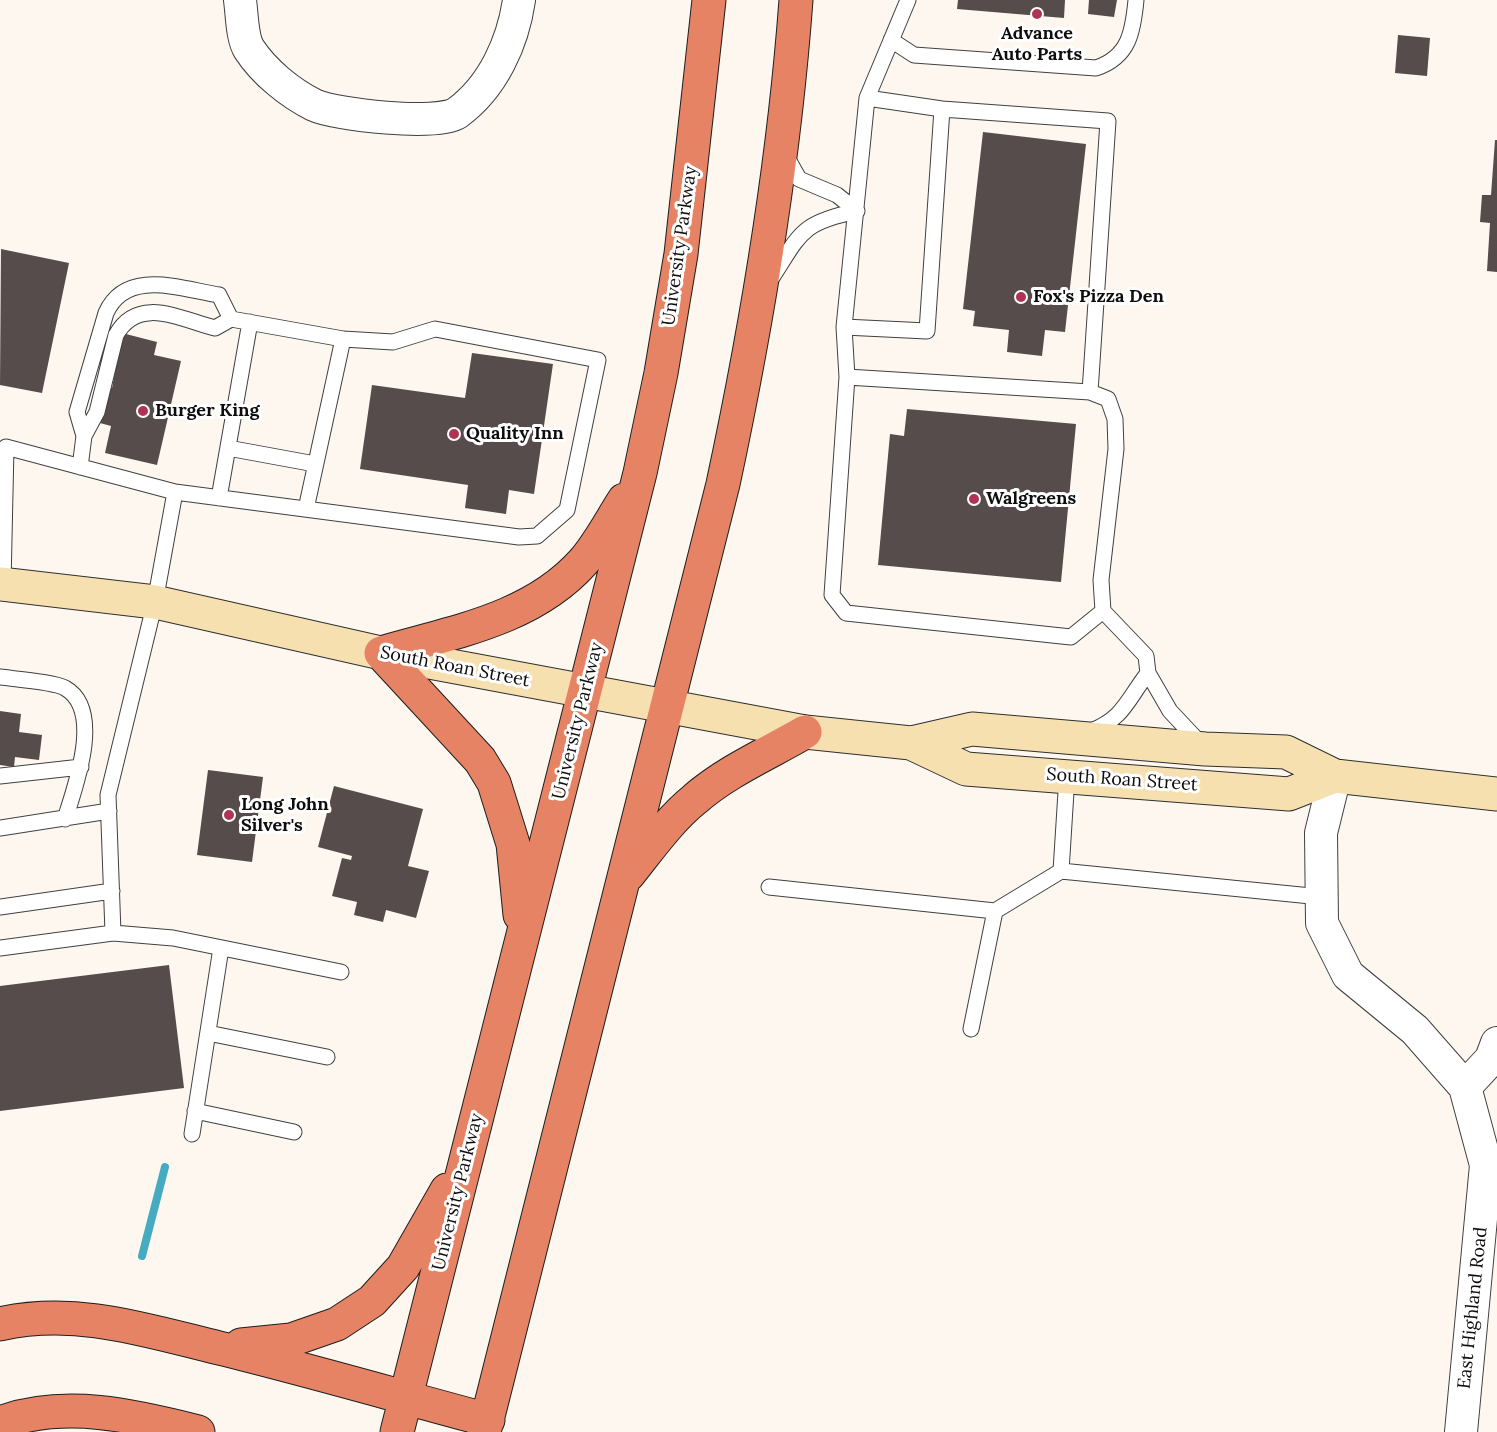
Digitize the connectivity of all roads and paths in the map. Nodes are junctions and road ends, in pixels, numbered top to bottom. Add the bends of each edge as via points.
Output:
1 (240, 0) edge
2 (519, 0) edge
3 (709, 0) edge
4 (796, 0) edge
5 (908, 0) edge
6 (1136, 0) edge
7 (891, 40) junction
8 (867, 98) junction
9 (942, 109) junction
10 (780, 146) junction
11 (857, 211) junction
12 (759, 297) junction
13 (231, 319) junction
14 (250, 322) junction
15 (844, 327) junction
16 (343, 339) junction
17 (847, 377) junction
18 (1090, 392) junction
19 (84, 436) junction
20 (3, 446) edge
21 (228, 448) junction
22 (315, 464) junction
23 (80, 466) junction
24 (640, 473) junction
25 (175, 492) junction
26 (219, 498) junction
27 (306, 509) junction
28 (2, 584) edge
29 (155, 602) junction
30 (1103, 611) junction
31 (381, 653) junction
32 (1148, 673) junction
33 (0, 677) edge
34 (586, 693) junction
35 (668, 706) junction
36 (806, 732) junction
37 (1076, 737) junction
38 (911, 743) junction
39 (1205, 749) junction
40 (81, 767) junction
41 (0, 776) edge
42 (1068, 776) junction
43 (1335, 776) junction
44 (1497, 794) edge
45 (109, 811) junction
46 (65, 819) junction
47 (0, 828) edge
48 (1061, 871) junction
49 (620, 886) junction
50 (769, 887) dead end
51 (112, 891) junction
52 (1321, 897) junction
53 (0, 907) edge
54 (995, 910) junction
55 (113, 933) junction
56 (522, 935) junction
57 (0, 948) edge
58 (221, 948) junction
59 (341, 972) dead end
60 (971, 1029) dead end
61 (208, 1033) junction
62 (1497, 1043) edge
63 (327, 1057) dead end
64 (1465, 1087) junction
65 (195, 1111) junction
66 (294, 1132) dead end
67 (192, 1134) dead end
68 (468, 1152) junction
69 (0, 1324) edge
70 (215, 1347) junction
71 (406, 1398) junction
72 (0, 1423) edge
73 (486, 1426) edge
74 (169, 1428) edge
75 (198, 1432) edge
76 (397, 1432) edge
77 (1461, 1432) edge

1 - 2 street via 248,48 286,89 316,106 406,121 456,114 493,76 515,26
3 - 24 highway, University Parkway via 681,254
4 - 10 highway
5 - 7 lane
6 - 7 lane via 1129,41 1120,55 1096,68 914,55
7 - 8 lane
8 - 9 lane
8 - 11 lane
9 - 15 lane via 927,331
9 - 18 lane via 1108,121
10 - 11 lane via 799,179 837,195
10 - 12 highway
11 - 12 lane via 823,218 809,226
11 - 15 lane
12 - 35 highway via 723,484
13 - 14 lane
13 - 19 lane via 215,328 148,311 134,315 116,335 97,412
13 - 19 lane via 219,295 148,283 123,291 110,303 76,412
14 - 16 lane
14 - 21 lane
15 - 17 lane
16 - 22 lane
16 - 27 lane via 393,342 435,329 598,360 567,510 537,536 519,537
17 - 18 lane
17 - 30 lane via 832,595 846,613 1071,637
18 - 30 lane via 1108,399 1115,419 1116,448 1101,580
19 - 23 lane
20 - 23 lane
20 - 28 lane
21 - 22 lane
21 - 26 lane
22 - 27 lane
23 - 25 lane
24 - 31 highway via 585,560 560,585 498,619
24 - 34 highway, University Parkway
25 - 26 lane
25 - 29 lane
26 - 27 lane
28 - 29 main road, South Roan Street
29 - 31 main road, South Roan Street
29 - 45 lane via 108,795
30 - 32 lane via 1146,656
31 - 34 main road, South Roan Street
31 - 56 highway via 480,760 494,783 513,844
32 - 37 lane via 1110,724
32 - 39 lane via 1170,711
33 - 40 lane via 64,688 80,705 86,731
34 - 35 main road, South Roan Street
34 - 56 highway, University Parkway
35 - 36 main road, South Roan Street
35 - 49 highway
36 - 38 main road, South Roan Street
36 - 49 highway via 716,782 693,800
37 - 38 main road, South Roan Street via 972,729
37 - 39 main road, South Roan Street
38 - 42 main road, South Roan Street via 966,770
39 - 43 main road, South Roan Street via 1286,752
40 - 41 lane
40 - 46 lane
42 - 43 main road, South Roan Street via 1289,794
42 - 48 lane
43 - 44 main road, South Roan Street
43 - 52 street, East Highland Road via 1321,833
45 - 46 lane
45 - 51 lane
46 - 47 lane
48 - 52 lane
48 - 54 lane
49 - 73 highway
50 - 54 lane
51 - 53 lane
51 - 55 lane
52 - 64 street, East Highland Road via 1322,922 1348,975 1415,1030
54 - 60 lane
55 - 57 lane
55 - 58 lane via 173,938
56 - 68 highway, University Parkway
58 - 59 lane
58 - 61 lane
61 - 63 lane
61 - 65 lane
62 - 64 street via 1491,1059
64 - 77 street, East Highland Road via 1486,1165
65 - 66 lane
65 - 67 lane
68 - 70 highway via 403,1267 372,1301 337,1324 291,1340
68 - 71 highway, University Parkway
69 - 70 highway via 27,1318 75,1317 115,1322
70 - 71 highway
71 - 73 highway
71 - 76 highway, University Parkway
72 - 74 highway via 54,1413 96,1411
74 - 75 highway

